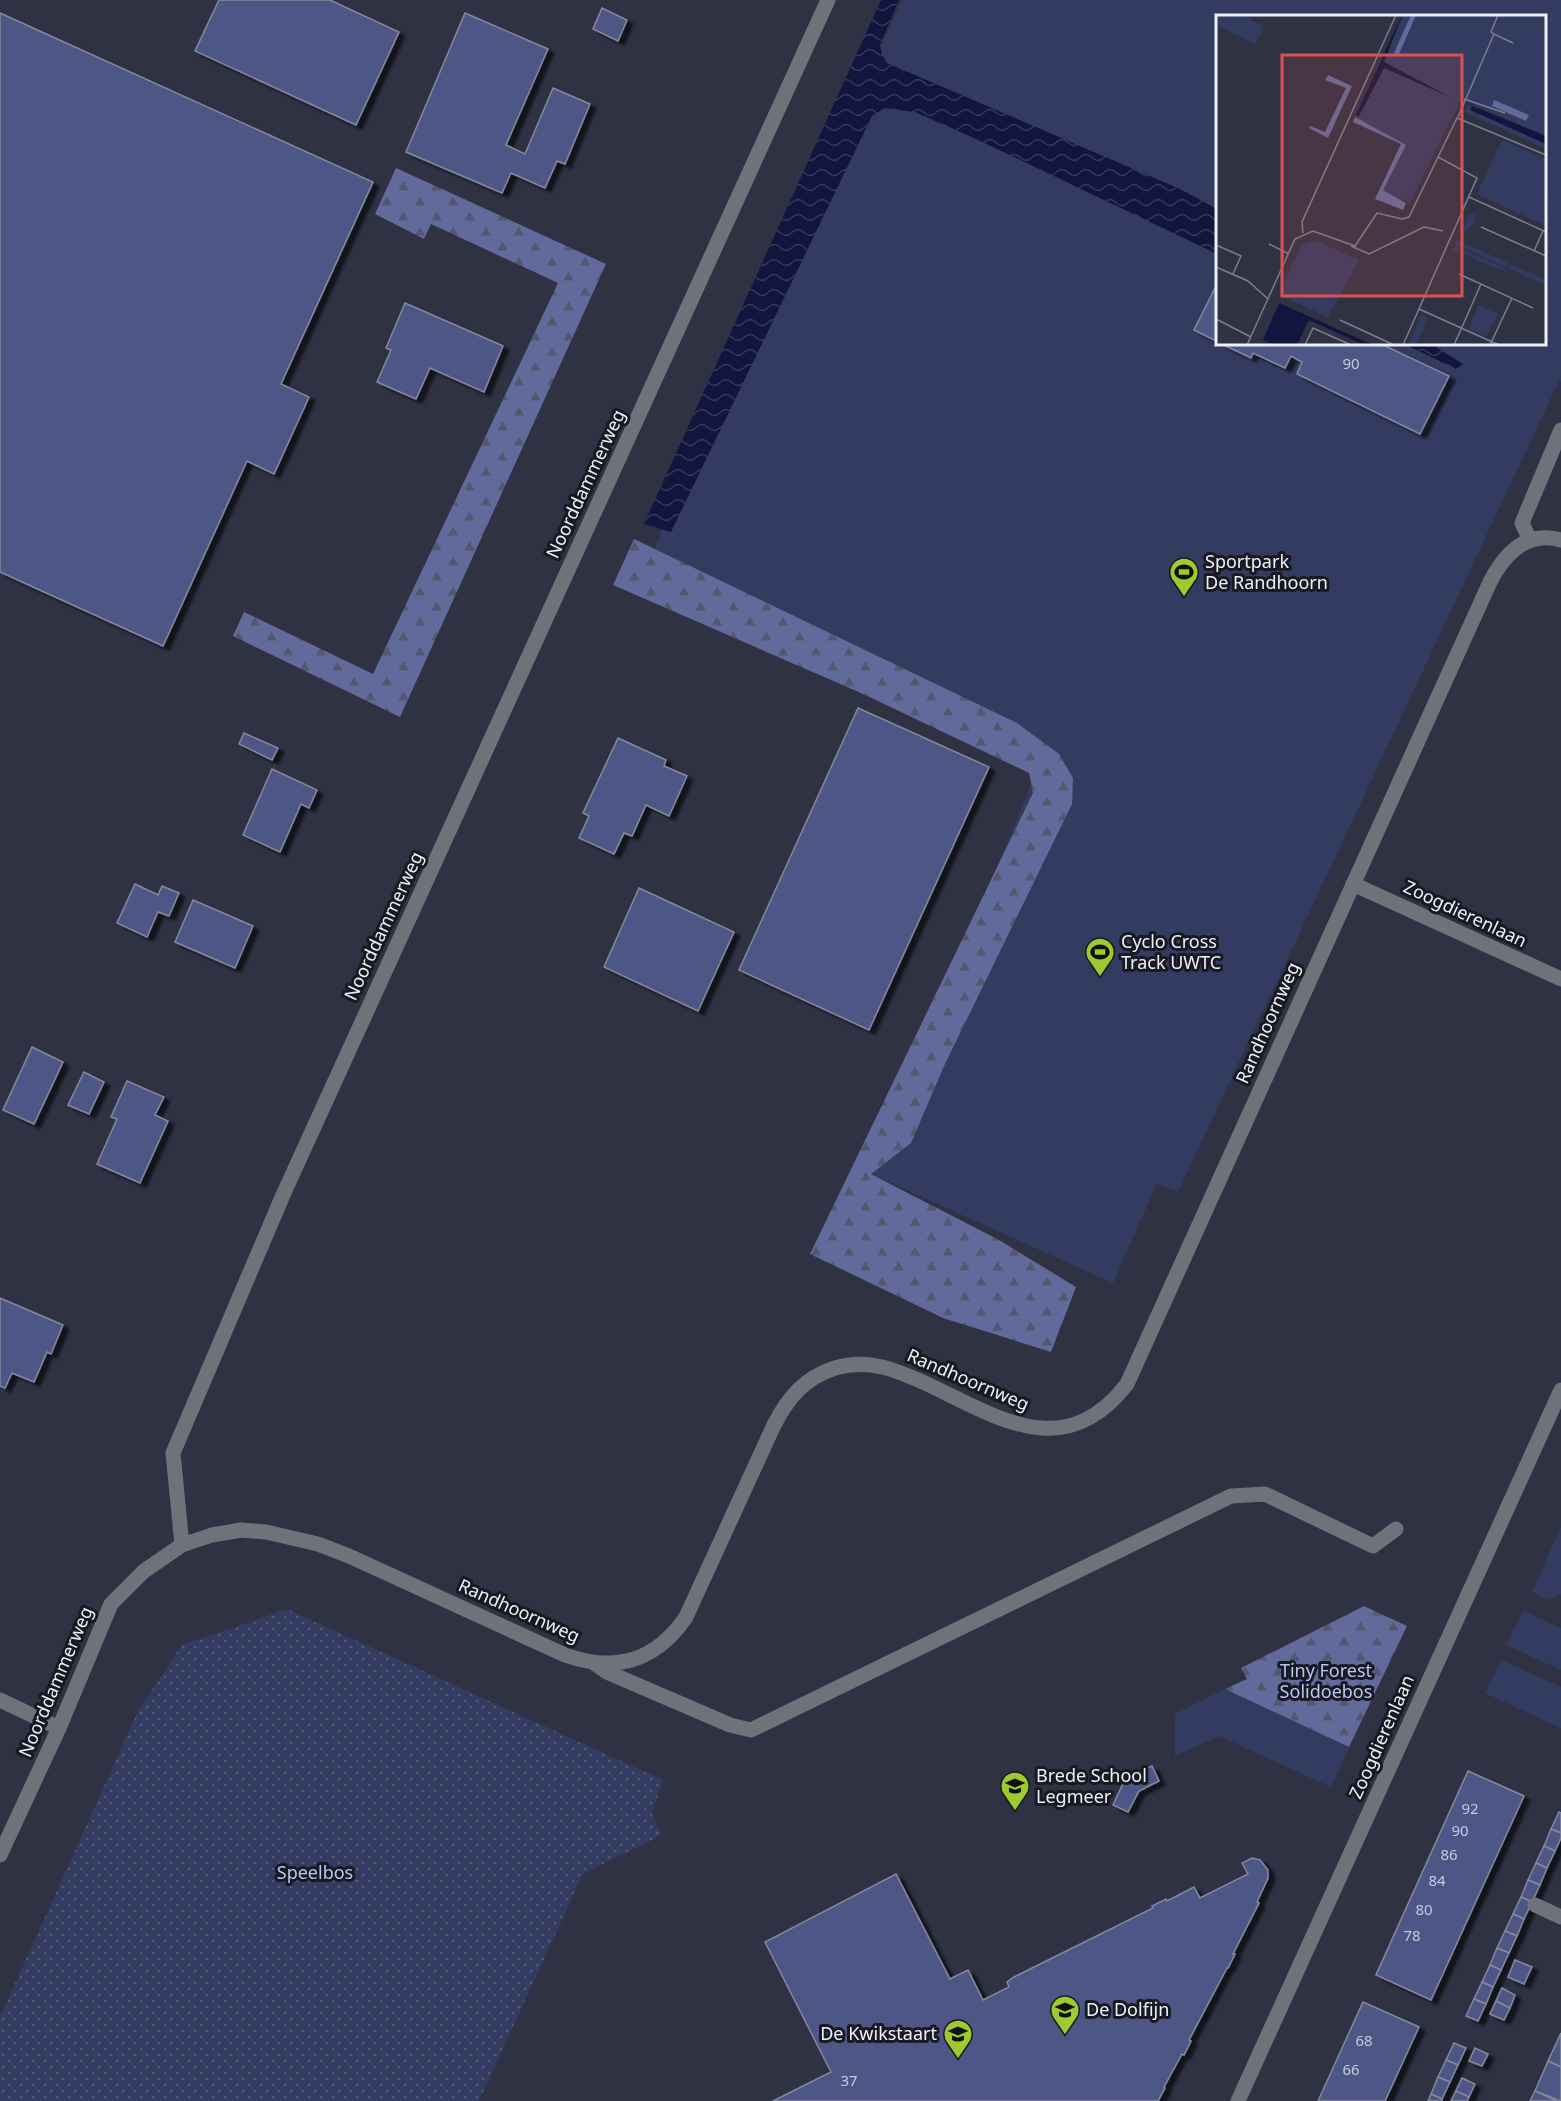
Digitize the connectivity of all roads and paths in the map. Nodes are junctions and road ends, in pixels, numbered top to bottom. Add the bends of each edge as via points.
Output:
1 (828, 0) edge
2 (1561, 430) edge
3 (1530, 540) junction
4 (1561, 540) edge
5 (1353, 884) junction
6 (1561, 980) edge
7 (1561, 1390) edge
8 (1396, 1530) dead end
9 (183, 1545) junction
10 (594, 1663) junction
11 (0, 1700) edge
12 (59, 1728) junction
13 (0, 1855) edge
14 (1536, 1905) dead end
15 (1561, 1917) edge
16 (1238, 2101) edge

1 - 9 street, Noorddammerweg via 283,1196 173,1453
2 - 3 street via 1522,523
3 - 4 street
3 - 5 street, Randhoornweg via 1504,558 1490,582
5 - 6 street, Zoogdierenlaan
5 - 10 street, Randhoornweg via 1127,1384 1114,1400 1074,1425 1038,1429 1005,1420 880,1365 846,1365 825,1371 786,1402 696,1597 674,1634 644,1656 610,1664
7 - 16 street, Zoogdierenlaan
8 - 10 street via 1373,1546 1265,1494 1231,1496 751,1730 720,1721
9 - 10 street, Randhoornweg via 241,1530 318,1544 565,1655
9 - 12 street, Noorddammerweg via 144,1571 111,1604
11 - 12 street
12 - 13 street, Noorddammerweg
14 - 15 street

